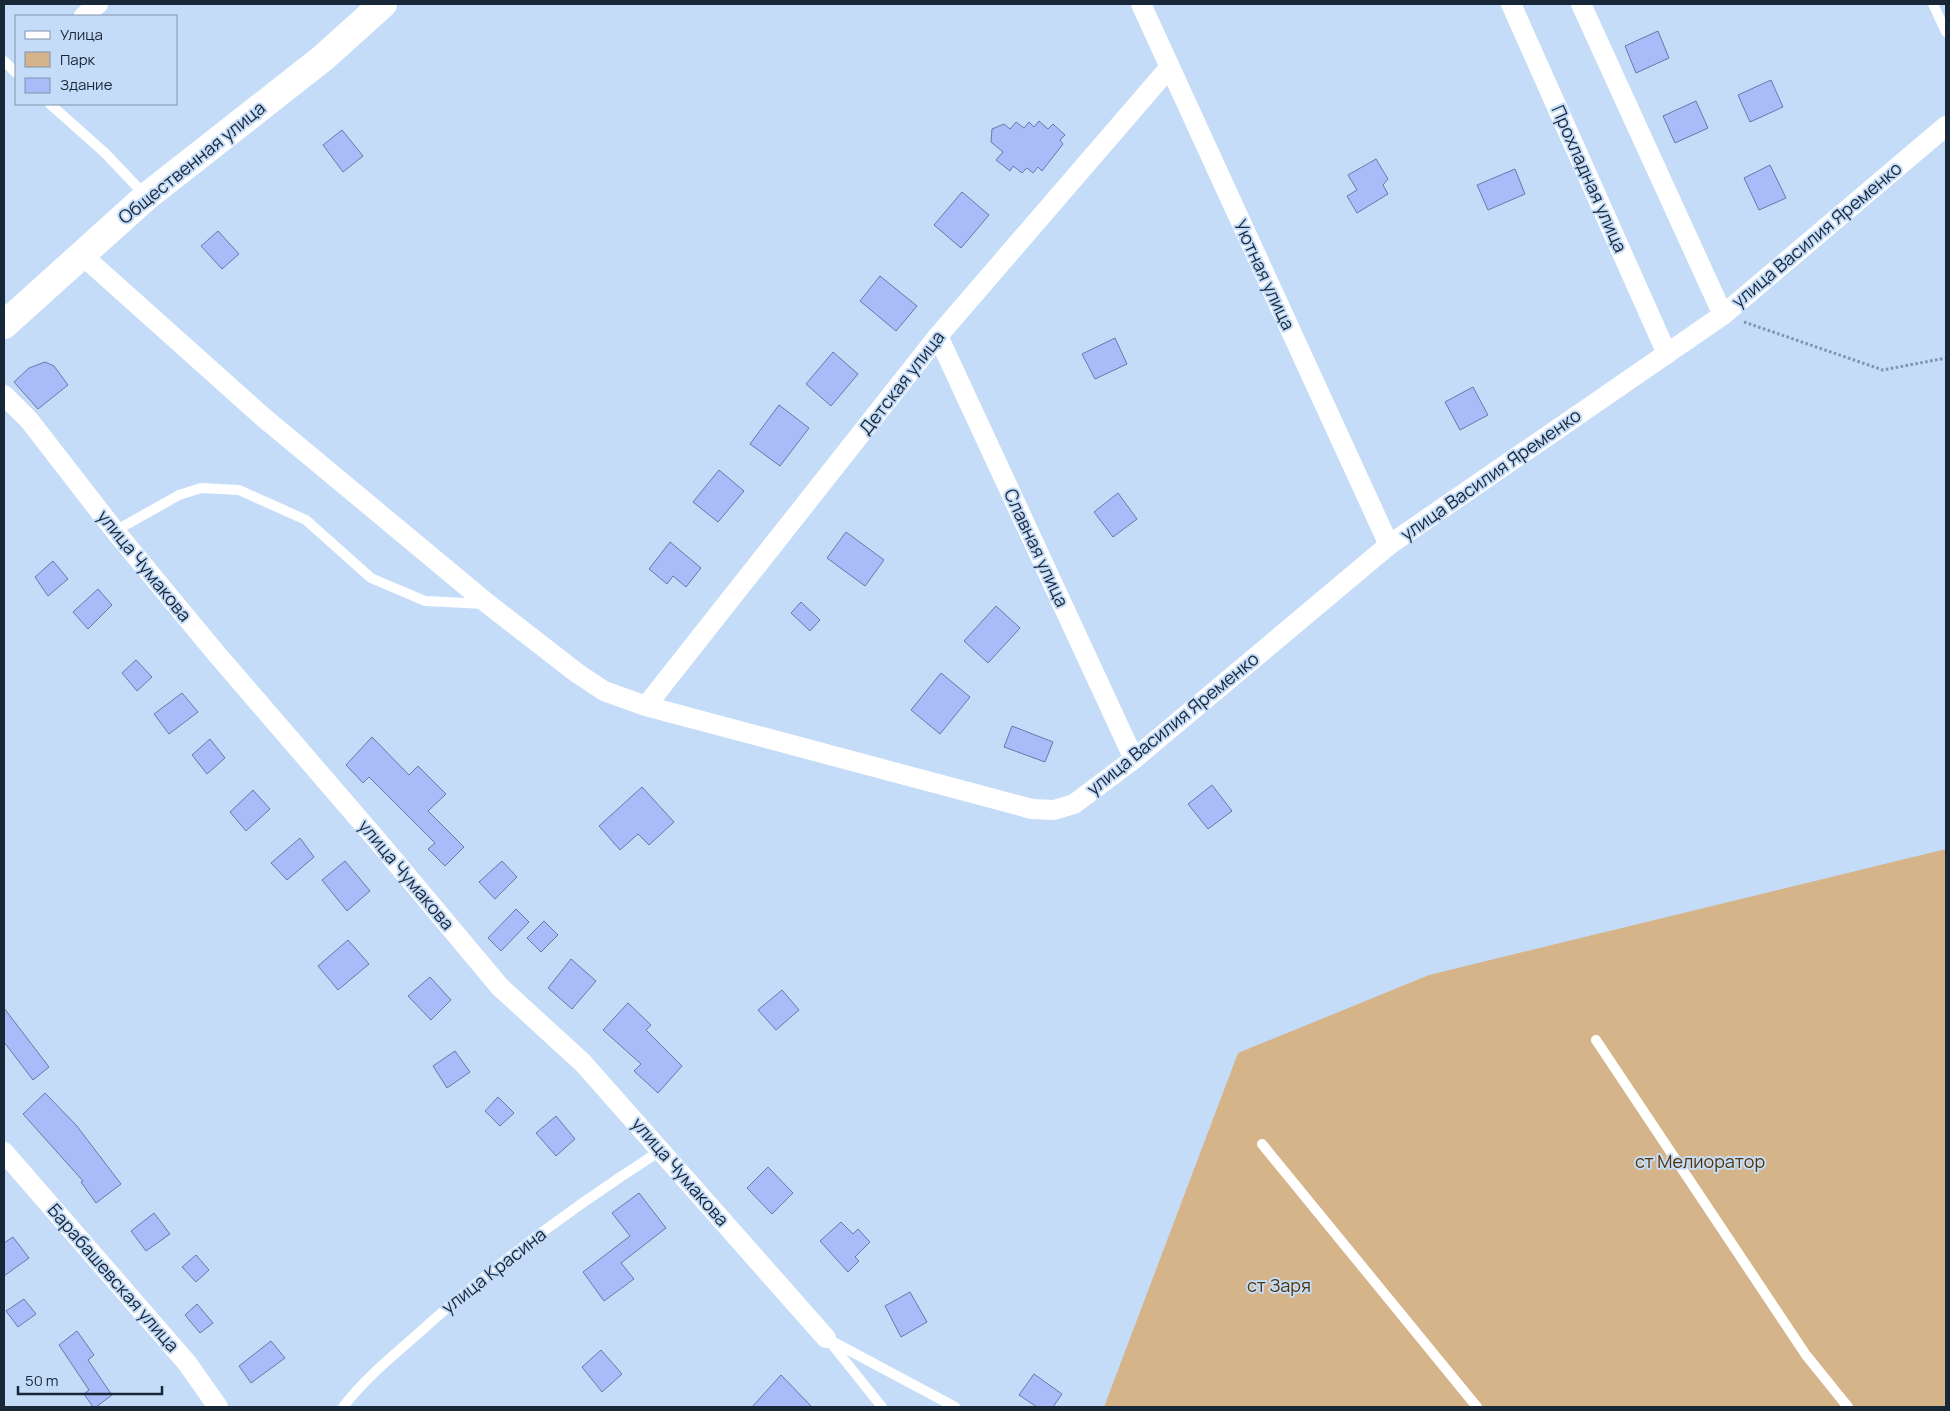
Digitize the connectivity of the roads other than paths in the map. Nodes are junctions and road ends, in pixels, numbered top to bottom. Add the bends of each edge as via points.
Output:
1 (98, 4) edge
2 (383, 4) edge
3 (1141, 4) edge
4 (1511, 4) edge
5 (1581, 4) edge
6 (1933, 4) edge
7 (85, 15) edge
8 (1946, 32) edge
9 (4, 61) edge
10 (1169, 68) junction
11 (15, 72) edge
12 (51, 105) edge
13 (1946, 126) edge
14 (146, 196) junction
15 (82, 255) junction
16 (1723, 315) junction
17 (4, 325) edge
18 (938, 336) junction
19 (1667, 354) junction
20 (4, 395) edge
21 (115, 531) junction
22 (1389, 545) junction
23 (488, 604) junction
24 (646, 706) junction
25 (1134, 760) junction
26 (1596, 1040) dead end
27 (1262, 1144) dead end
28 (660, 1151) junction
29 (4, 1152) edge
30 (826, 1338) junction
31 (218, 1407) edge
32 (343, 1407) edge
33 (882, 1407) edge
34 (955, 1407) edge
35 (1477, 1407) edge
36 (1848, 1407) edge

1 - 7 street
2 - 14 main road, Общественная улица via 323,58
3 - 10 street, Уютная улица
4 - 19 street, Прохладная улица
5 - 16 street
6 - 8 lane
9 - 11 lane
10 - 18 street, Детская улица
10 - 22 street, Уютная улица
12 - 14 lane via 105,153
13 - 16 street, улица Василия Яременко
14 - 15 main road, Общественная улица
15 - 17 main road, Общественная улица
15 - 23 street, улица Василия Яременко via 263,417
16 - 19 street, улица Василия Яременко
18 - 24 street, Детская улица
18 - 25 street, Славная улица
19 - 22 street, улица Василия Яременко
20 - 21 street, улица Чумакова via 30,420
21 - 23 lane via 179,496 201,488 239,490 306,520 371,578 398,591 425,601
21 - 28 street, улица Чумакова via 500,987 583,1062
22 - 25 street, улица Василия Яременко
23 - 24 street, улица Василия Яременко via 604,691
24 - 25 street, улица Василия Яременко via 1032,809 1054,810 1074,804
26 - 36 lane via 1806,1356
27 - 35 lane
28 - 30 street, улица Чумакова
28 - 32 lane, улица Красина via 583,1201 454,1302 360,1385
29 - 31 street, Барабашевская улица via 187,1363
30 - 33 lane
30 - 34 lane

